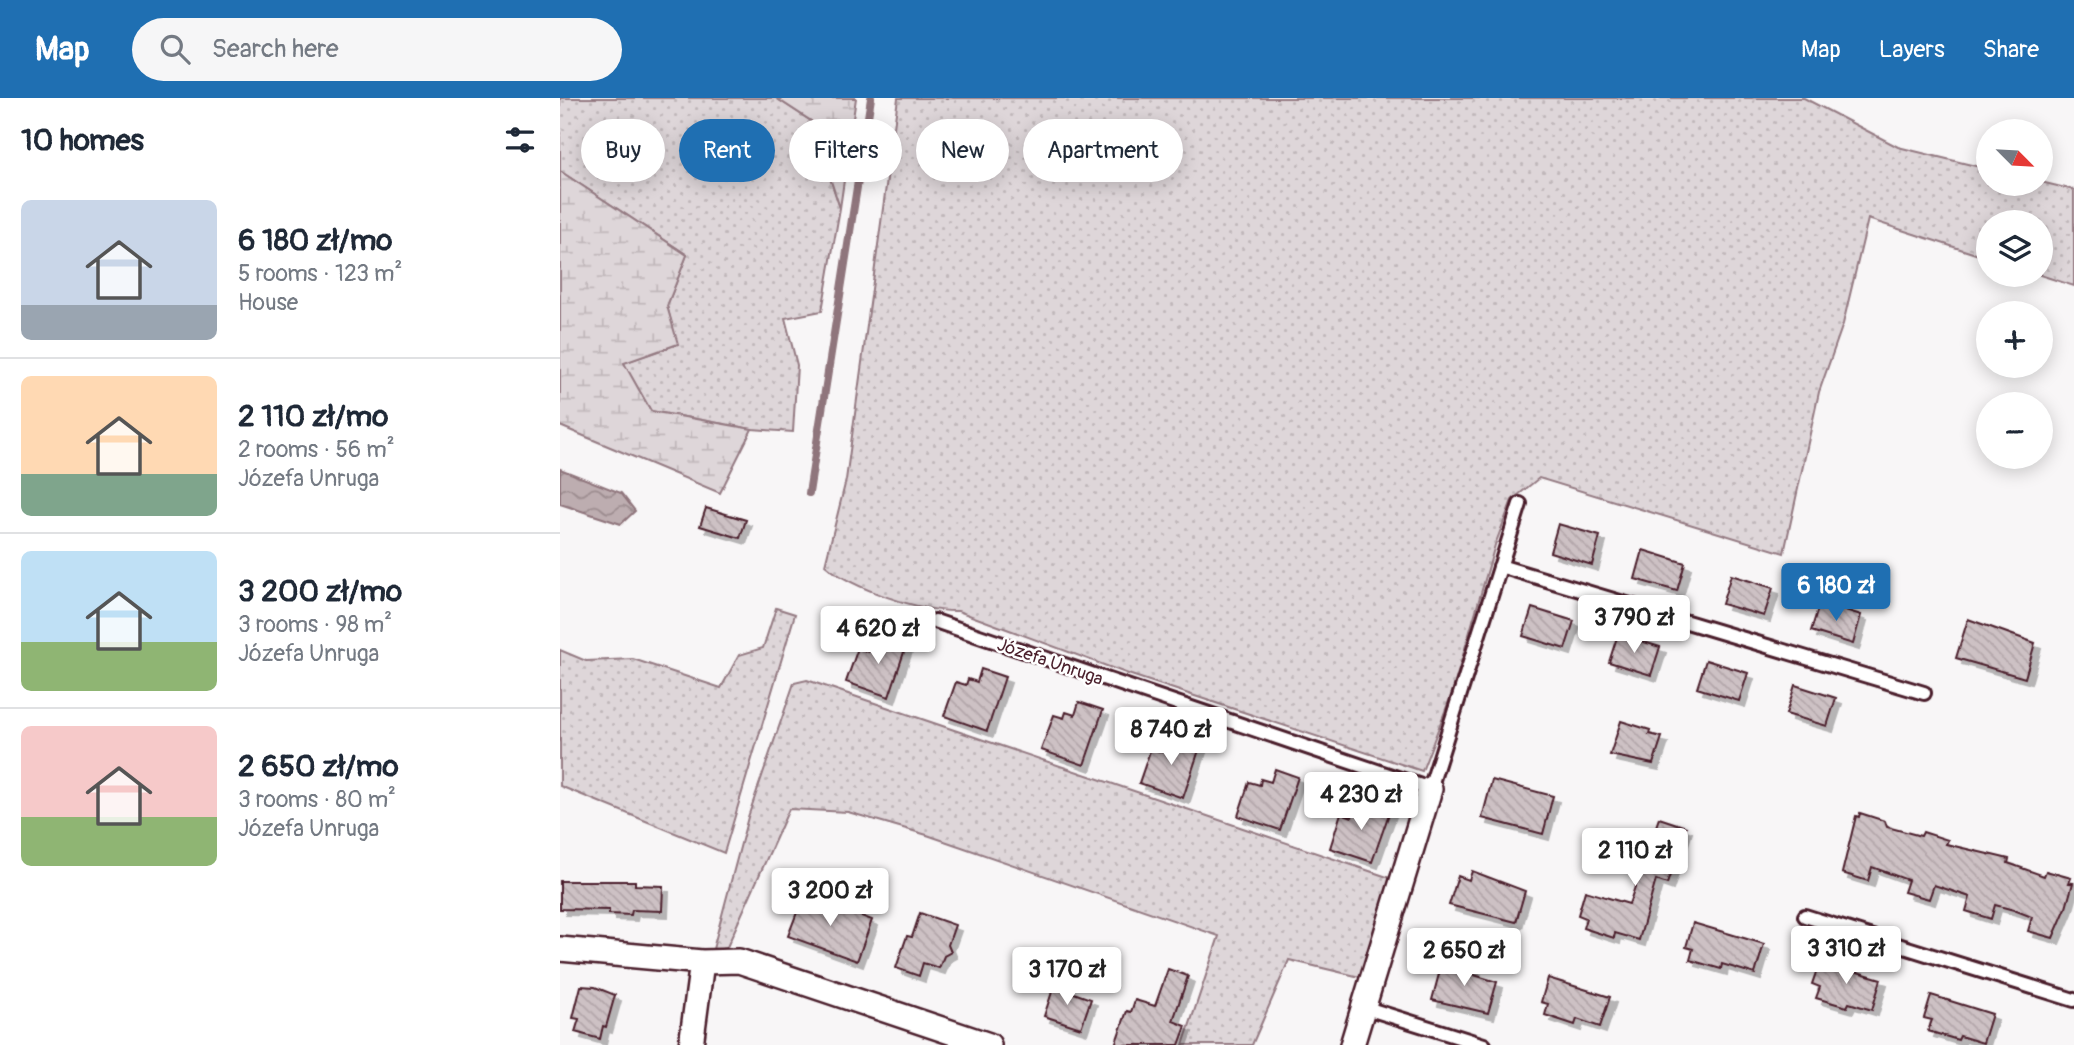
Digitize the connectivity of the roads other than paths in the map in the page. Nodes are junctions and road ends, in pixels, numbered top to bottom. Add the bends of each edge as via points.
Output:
1 (1520, 503) dead end
2 (1500, 566) junction
3 (935, 621) dead end
4 (1924, 693) dead end
5 (1430, 789) junction
6 (1805, 916) dead end
7 (560, 949) edge
8 (702, 962) junction
9 (2074, 1000) edge
10 (1363, 1007) junction
11 (691, 1045) edge
12 (989, 1045) edge
13 (1352, 1045) edge
14 (1484, 1045) edge

1 - 2 lane
2 - 4 lane
2 - 5 lane
3 - 5 lane, Józefa Unruga
5 - 10 street
6 - 9 lane
7 - 8 street
8 - 11 street
8 - 12 street via 739,961
10 - 13 street
10 - 14 lane

